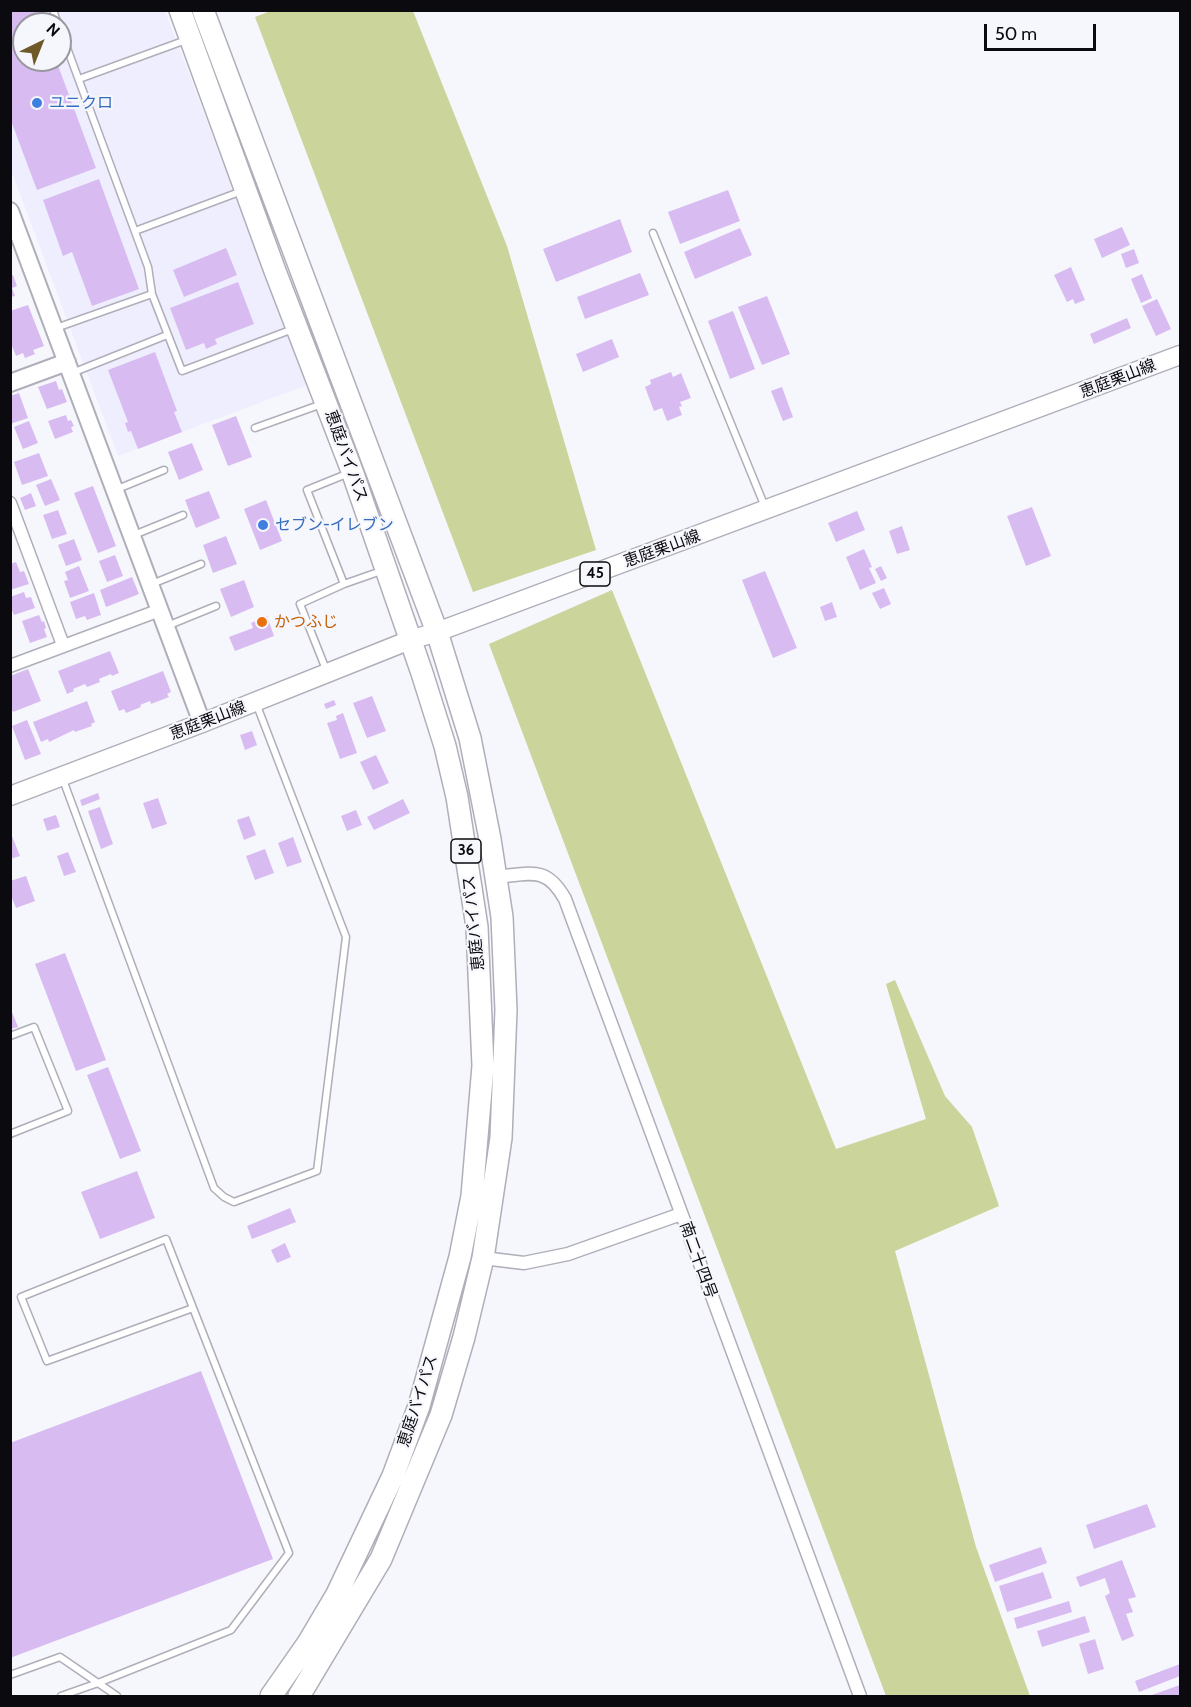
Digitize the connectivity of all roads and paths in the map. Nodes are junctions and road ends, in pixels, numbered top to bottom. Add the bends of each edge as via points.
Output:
1 (180, 10) edge
2 (203, 10) edge
3 (190, 38) junction
4 (72, 61) edge
5 (79, 79) junction
6 (246, 190) junction
7 (10, 211) edge
8 (135, 231) junction
9 (653, 233) dead end
10 (152, 294) junction
11 (54, 328) junction
12 (297, 328) junction
13 (167, 335) junction
14 (1180, 355) edge
15 (69, 368) junction
16 (10, 383) edge
17 (326, 402) junction
18 (255, 428) dead end
19 (164, 470) dead end
20 (352, 471) junction
21 (115, 490) junction
22 (10, 503) edge
23 (766, 510) junction
24 (183, 515) dead end
25 (132, 535) junction
26 (201, 564) dead end
27 (386, 569) junction
28 (344, 584) junction
29 (150, 585) junction
30 (216, 606) dead end
31 (160, 610) junction
32 (166, 627) junction
33 (437, 632) junction
34 (410, 640) junction
35 (63, 645) junction
36 (10, 666) edge
37 (327, 674) junction
38 (255, 702) junction
39 (202, 723) junction
40 (61, 776) junction
41 (10, 796) edge
42 (496, 877) junction
43 (10, 1036) edge
44 (10, 1134) edge
45 (681, 1214) junction
46 (483, 1258) junction
47 (194, 1308) junction
48 (10, 1675) edge
49 (98, 1683) junction
50 (62, 1696) edge
51 (117, 1696) edge
52 (271, 1696) edge
53 (299, 1696) edge
54 (860, 1696) edge

1 - 3 highway, 恵庭バイパス / 36
2 - 33 highway, 恵庭バイパス / 36
3 - 5 lane
3 - 6 highway, 恵庭バイパス / 36
4 - 5 lane
5 - 8 lane
6 - 8 lane
6 - 12 highway, 恵庭バイパス / 36
7 - 11 street
8 - 10 lane via 148,267
9 - 23 lane
10 - 11 lane
10 - 13 lane
11 - 15 street
12 - 13 lane via 182,371
12 - 17 highway, 恵庭バイパス / 36
13 - 15 lane
14 - 23 main road, 恵庭栗山線 / 45
15 - 16 street
15 - 21 street
17 - 18 lane
17 - 20 highway, 恵庭バイパス / 36
19 - 21 lane
20 - 27 highway, 恵庭バイパス / 36
20 - 28 lane via 307,490
21 - 25 street
22 - 35 street
23 - 33 main road, 恵庭栗山線 / 45
24 - 25 lane
25 - 29 street
26 - 29 lane
27 - 28 lane
27 - 34 highway, 恵庭バイパス / 36
28 - 37 lane via 300,604
29 - 31 street
30 - 32 lane
31 - 32 street
31 - 35 street
32 - 39 street
33 - 34 main road, 恵庭栗山線 / 45
33 - 42 highway, 恵庭バイパス / 36 via 470,738
34 - 37 main road, 恵庭栗山線 / 45
34 - 52 highway, 恵庭バイパス / 36 via 445,746 457,797 477,927 483,1066 472,1196 460,1257 419,1406 393,1476 337,1594
35 - 36 street
37 - 38 main road, 恵庭栗山線 / 45
38 - 39 main road, 恵庭栗山線 / 45
38 - 40 lane via 346,937 317,1170 234,1202 214,1188
39 - 40 main road, 恵庭栗山線 / 45
40 - 41 main road, 恵庭栗山線 / 45
42 - 45 street, 南二十四号 via 539,873 565,899
42 - 46 highway, 恵庭バイパス / 36 via 506,1010 501,1138
43 - 44 lane via 34,1027 68,1111
45 - 46 street via 568,1254 524,1263
45 - 54 street, 南二十四号
46 - 53 highway, 恵庭バイパス / 36 via 441,1415 381,1558
47 - 47 lane via 47,1361 21,1297 166,1239
47 - 49 lane via 289,1553 231,1630
48 - 49 lane via 60,1657
49 - 50 lane
49 - 51 lane

